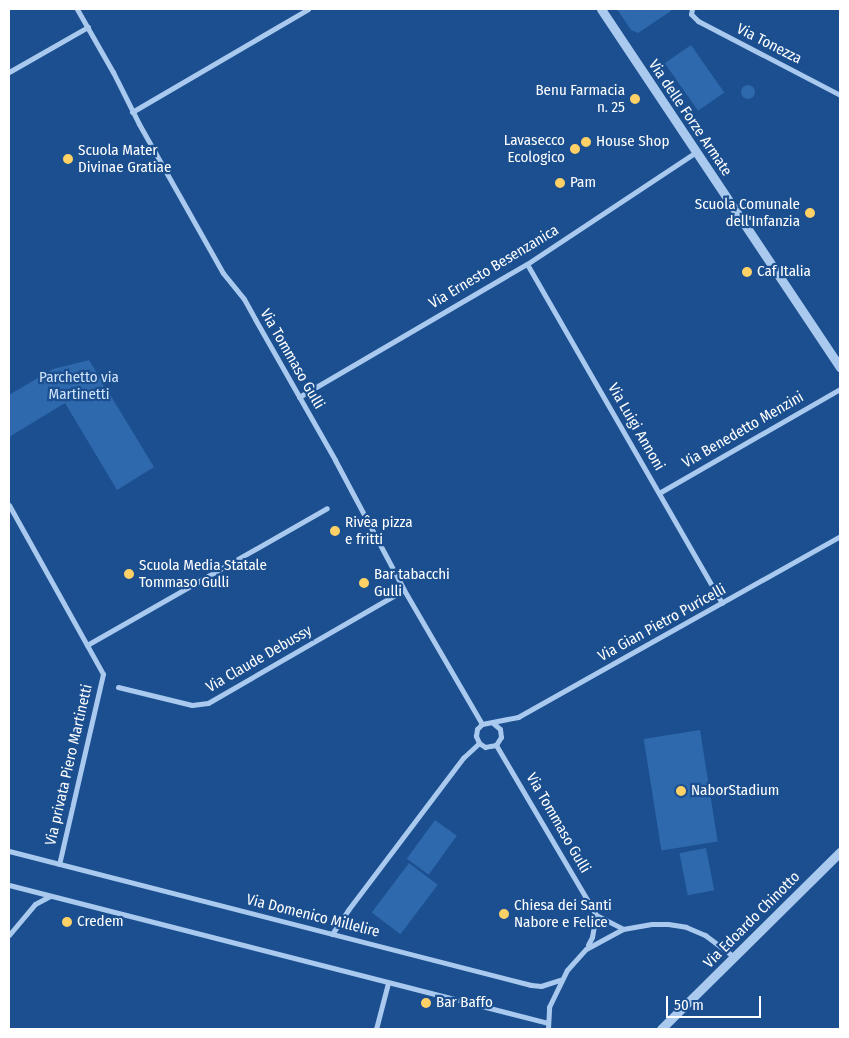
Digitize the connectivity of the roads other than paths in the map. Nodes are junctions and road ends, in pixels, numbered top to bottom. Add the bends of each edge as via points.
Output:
1 (77, 9) edge
2 (308, 9) edge
3 (601, 9) edge
4 (692, 10) edge
5 (88, 27) junction
6 (9, 72) edge
7 (840, 95) edge
8 (132, 112) junction
9 (696, 152) junction
10 (527, 264) junction
11 (840, 368) edge
12 (840, 389) edge
13 (299, 396) junction
14 (659, 493) junction
15 (9, 505) edge
16 (327, 508) dead end
17 (840, 536) edge
18 (404, 590) junction
19 (722, 603) junction
20 (87, 645) junction
21 (118, 687) dead end
22 (493, 723) junction
23 (482, 724) junction
24 (479, 743) junction
25 (496, 745) junction
26 (9, 851) edge
27 (840, 852) edge
28 (58, 864) junction
29 (9, 885) edge
30 (50, 896) junction
31 (596, 915) junction
32 (623, 929) junction
33 (332, 934) junction
34 (9, 935) edge
35 (586, 949) junction
36 (734, 957) junction
37 (560, 980) junction
38 (388, 983) junction
39 (548, 1026) edge
40 (376, 1029) edge
41 (661, 1029) edge

1 - 5 street, Via Tommaso Gulli
2 - 8 street
3 - 9 street, Via delle Forze Armate
4 - 7 street, Via Tonezza via 691,14 698,21
5 - 6 street
5 - 8 street, Via Tommaso Gulli
8 - 13 street, Via Tommaso Gulli via 223,273 244,299
9 - 10 street, Via Ernesto Besenzanica
9 - 11 street, Via delle Forze Armate
10 - 13 street, Via Ernesto Besenzanica
10 - 14 street, Via Luigi Annoni
12 - 14 street, Via Benedetto Menzini
13 - 18 street, Via Tommaso Gulli
14 - 19 street, Via Luigi Annoni
15 - 20 street, Via privata Piero Martinetti
16 - 20 street
17 - 19 street, Via Gian Pietro Puricelli
18 - 21 street, Via Claude Debussy via 208,703 192,705
18 - 23 street, Via Tommaso Gulli
19 - 22 street, Via Gian Pietro Puricelli via 518,718
20 - 28 street, Via privata Piero Martinetti via 103,674
22 - 23 street
22 - 25 street via 501,733
23 - 24 street via 476,732
24 - 25 street via 489,748
24 - 33 street via 458,766
25 - 31 street, Via Tommaso Gulli
26 - 28 street, Via Domenico Millelire
27 - 36 street, Via Edoardo Chinotto
28 - 33 street, Via Domenico Millelire
29 - 30 street
30 - 34 street via 35,904
30 - 38 street
31 - 32 street
31 - 35 street
32 - 35 street
32 - 36 street via 652,924 686,927 705,935
33 - 37 street, Via Domenico Millelire via 531,985 541,986
35 - 37 street
36 - 41 street, Via Edoardo Chinotto
37 - 39 street via 549,1007
38 - 39 street
38 - 40 street

